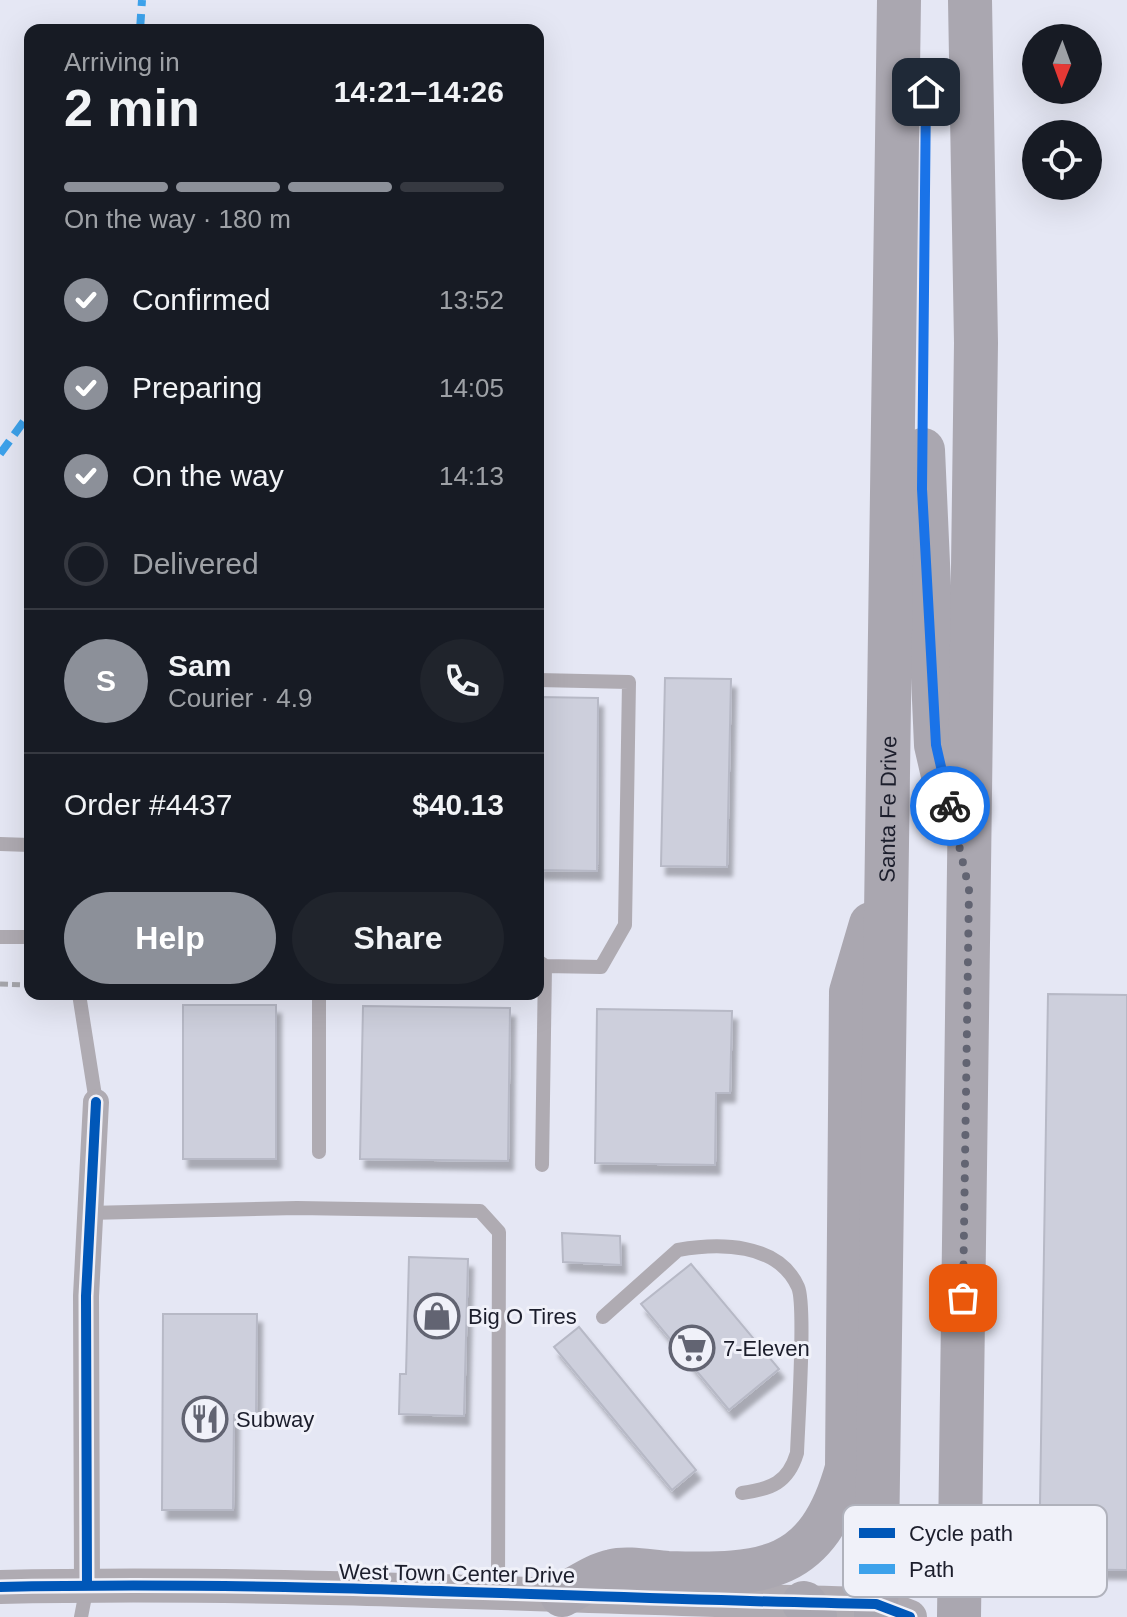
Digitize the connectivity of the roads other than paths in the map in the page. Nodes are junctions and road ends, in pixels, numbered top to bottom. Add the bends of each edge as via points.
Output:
1 (899, 0) edge
2 (927, 0) edge
3 (970, 0) edge
4 (544, 680) edge
5 (0, 844) edge
6 (24, 845) edge
7 (887, 868) junction
8 (969, 889) junction
9 (0, 937) edge
10 (24, 937) edge
11 (544, 963) edge
12 (80, 1000) edge
13 (319, 1000) edge
14 (541, 1000) edge
15 (96, 1102) joint
16 (319, 1152) dead end
17 (542, 1165) dead end
18 (88, 1213) junction
19 (603, 1317) dead end
20 (742, 1493) dead end
21 (887, 1505) edge
22 (961, 1505) edge
23 (0, 1587) edge
24 (498, 1593) junction
25 (562, 1595) junction
26 (959, 1597) edge
27 (84, 1601) edge
28 (810, 1610) edge
29 (887, 1613) edge
30 (959, 1617) edge

1 - 7 highway, Santa Fe Drive
2 - 8 highway via 922,489 936,745
3 - 8 highway via 976,343
4 - 11 lane via 629,682 625,925 601,967
5 - 6 lane
7 - 21 highway, Santa Fe Drive
7 - 25 highway via 851,992 847,1468 837,1504 814,1540 798,1554 760,1570 612,1571
8 - 22 highway
9 - 10 lane
12 - 15 lane
13 - 16 lane
14 - 17 lane
15 - 18 street
18 - 24 lane via 480,1211 499,1232
18 - 27 street
19 - 20 lane via 678,1250 757,1251 786,1271 800,1296 797,1453 780,1483
23 - 27 street, West Town Center Drive
24 - 25 street, West Town Center Drive
24 - 27 street, West Town Center Drive
25 - 28 street, West Town Center Drive
26 - 30 highway
28 - 29 street, West Town Center Drive

